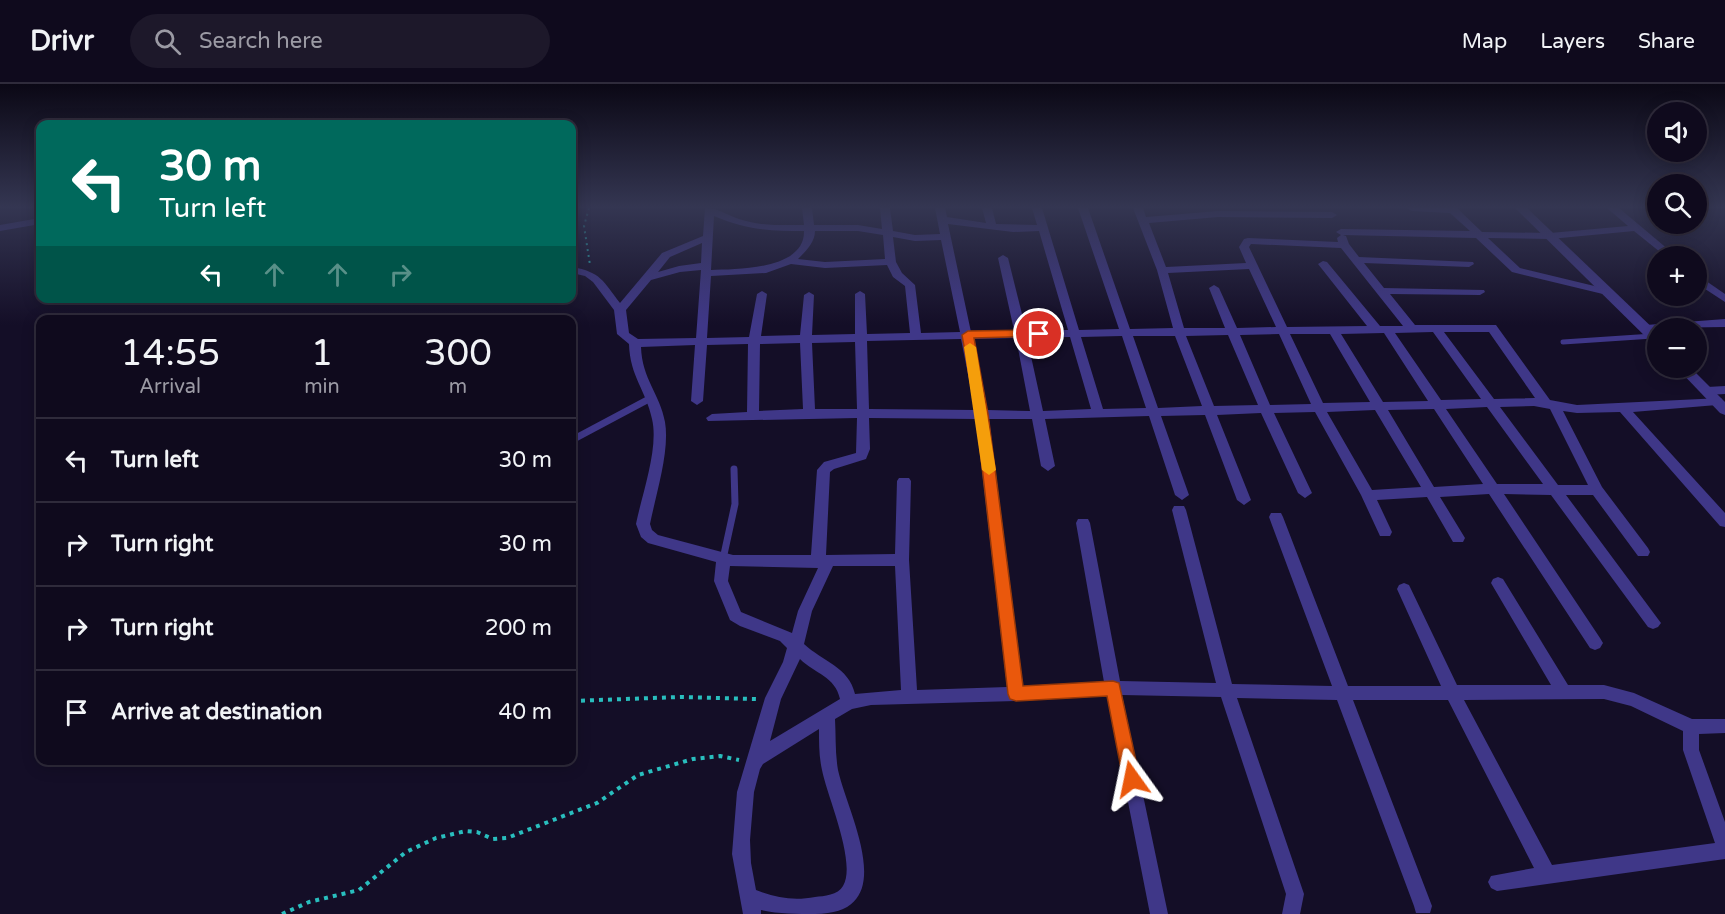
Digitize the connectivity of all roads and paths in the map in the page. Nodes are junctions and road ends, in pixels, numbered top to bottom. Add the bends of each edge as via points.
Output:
1 (587, 247) edge
2 (686, 247) edge
3 (708, 247) edge
4 (804, 247) edge
5 (890, 247) edge
6 (948, 247) edge
7 (1048, 247) edge
8 (1096, 247) edge
9 (1153, 247) edge
10 (1244, 247) edge
11 (1348, 247) edge
12 (1492, 247) edge
13 (1561, 247) edge
14 (1003, 258) dead end
15 (1357, 260) junction
16 (793, 261) junction
17 (891, 261) junction
18 (1323, 264) dead end
19 (1469, 264) dead end
20 (1254, 266) junction
21 (707, 270) junction
22 (1162, 270) junction
23 (576, 271) edge
24 (592, 275) junction
25 (645, 279) junction
26 (1707, 285) edge
27 (1214, 288) dead end
28 (1383, 291) junction
29 (1480, 292) dead end
30 (1607, 292) junction
31 (762, 294) dead end
32 (860, 294) dead end
33 (809, 295) dead end
34 (1725, 299) edge
35 (620, 310) junction
36 (1725, 322) edge
37 (1707, 325) edge
38 (1411, 328) junction
39 (1333, 329) junction
40 (1381, 329) junction
41 (1436, 329) junction
42 (1647, 330) edge
43 (1284, 331) junction
44 (1126, 332) junction
45 (1232, 332) junction
46 (1022, 334) junction
47 (1074, 334) junction
48 (1180, 334) junction
49 (968, 335) junction
50 (1647, 335) edge
51 (916, 337) junction
52 (806, 338) junction
53 (860, 339) junction
54 (700, 341) junction
55 (754, 341) junction
56 (1563, 342) dead end
57 (634, 343) junction
58 (1696, 378) edge
59 (1719, 398) edge
60 (649, 399) junction
61 (697, 401) dead end
62 (1436, 404) junction
63 (1492, 404) junction
64 (1549, 404) junction
65 (1379, 406) junction
66 (1208, 408) junction
67 (1265, 408) junction
68 (1319, 408) junction
69 (1623, 408) junction
70 (1152, 410) junction
71 (1098, 412) junction
72 (809, 413) junction
73 (982, 414) junction
74 (865, 415) junction
75 (1038, 415) junction
76 (753, 416) junction
77 (712, 418) dead end
78 (576, 438) edge
79 (1048, 466) dead end
80 (734, 470) dead end
81 (904, 481) dead end
82 (1493, 489) junction
83 (1553, 489) junction
84 (1597, 490) junction
85 (1430, 492) junction
86 (1305, 493) dead end
87 (1368, 495) junction
88 (1244, 500) dead end
89 (1276, 517) dead end
90 (1725, 522) edge
91 (1083, 523) dead end
92 (1385, 532) dead end
93 (1458, 538) dead end
94 (1643, 552) dead end
95 (723, 559) junction
96 (902, 560) junction
97 (823, 562) junction
98 (1498, 583) dead end
99 (1404, 589) dead end
100 (1653, 623) dead end
101 (1595, 643) dead end
102 (797, 647) junction
103 (1113, 688) junction
104 (1226, 690) junction
105 (1452, 692) junction
106 (1564, 692) junction
107 (1342, 693) junction
108 (1016, 694) junction
109 (909, 697) junction
110 (773, 698) junction
111 (576, 701) edge
112 (849, 702) junction
113 (826, 715) junction
114 (1725, 726) edge
115 (1691, 727) junction
116 (754, 761) junction
117 (1725, 849) edge
118 (1547, 875) junction
119 (1497, 882) dead end
120 (749, 896) junction
121 (1423, 906) dead end
122 (282, 914) edge
123 (752, 914) edge
124 (1159, 914) edge
125 (1291, 914) edge

1 - 24 path
2 - 25 street via 666,255
3 - 21 street
4 - 16 street
5 - 17 street
6 - 49 street
7 - 47 street
8 - 44 street
9 - 22 street
10 - 20 street
11 - 15 street
12 - 30 street via 1516,270
13 - 30 street
14 - 46 street
15 - 19 street
15 - 28 street
16 - 17 street via 825,265
16 - 21 street via 775,269
17 - 51 street via 897,274 910,285
18 - 40 street
20 - 22 street
20 - 43 street
21 - 25 street via 678,269
21 - 54 street
22 - 48 street
23 - 24 street
24 - 35 street
25 - 35 street
26 - 34 street
27 - 45 street
28 - 29 street
28 - 38 street
30 - 42 street
31 - 55 street
32 - 53 street
33 - 52 street
35 - 57 street via 623,334
36 - 37 street
38 - 40 street
38 - 41 street
39 - 40 street
39 - 43 street
39 - 65 street
40 - 62 street
41 - 63 street
41 - 64 street via 1496,331
43 - 45 street
43 - 68 street
44 - 47 street
44 - 48 street
44 - 70 street
45 - 48 street
45 - 67 street
46 - 47 street
46 - 49 street
46 - 75 street
47 - 71 street
48 - 66 street
49 - 51 street
49 - 73 street
50 - 56 lane
51 - 53 street
52 - 53 street
52 - 55 street
52 - 72 street
53 - 74 street
54 - 55 street
54 - 57 street
54 - 61 street
55 - 76 street
57 - 60 street via 637,375
58 - 59 street
59 - 69 street
60 - 78 lane
60 - 95 street via 660,431 643,524 646,533 653,539
62 - 63 street
62 - 65 street
62 - 82 street
63 - 64 street
63 - 83 street
64 - 69 street via 1577,409
64 - 84 street
65 - 68 street
65 - 85 street
66 - 67 street
66 - 70 street
66 - 88 street
67 - 68 street
67 - 86 street
68 - 87 street
69 - 90 street
70 - 71 street
70 - 104 street via 1180,503
71 - 75 street
72 - 74 street
72 - 76 street
73 - 74 street
73 - 75 street
73 - 108 street
74 - 97 street via 863,454 824,470
75 - 79 street
76 - 77 street
80 - 95 lane via 735,504
81 - 96 street
82 - 83 street
82 - 85 street
82 - 101 street
83 - 84 street
83 - 100 street
84 - 94 street
85 - 87 street
85 - 93 street
87 - 92 street
89 - 107 street
91 - 103 street
95 - 97 street
95 - 102 street via 721,581 735,616 775,631
96 - 97 street
96 - 109 street
97 - 102 street
98 - 106 street
99 - 105 street
102 - 110 street
102 - 112 street via 840,676
103 - 104 street
103 - 108 street
103 - 124 street
104 - 107 street
104 - 125 street via 1295,894
105 - 106 street
105 - 107 street
105 - 118 street
106 - 115 street via 1604,692 1634,700
107 - 121 street
108 - 109 street
109 - 112 street
110 - 111 path
110 - 116 street
112 - 113 street
113 - 116 street
113 - 120 street via 831,771 854,858 851,890 835,903 785,910
114 - 115 street
115 - 117 street via 1691,750
116 - 120 street via 746,783 742,861
116 - 122 path via 720,756 693,759 638,775 597,803 507,838 493,839 466,831 436,838 406,852 359,890 309,902
117 - 118 street
118 - 119 street
120 - 123 street

